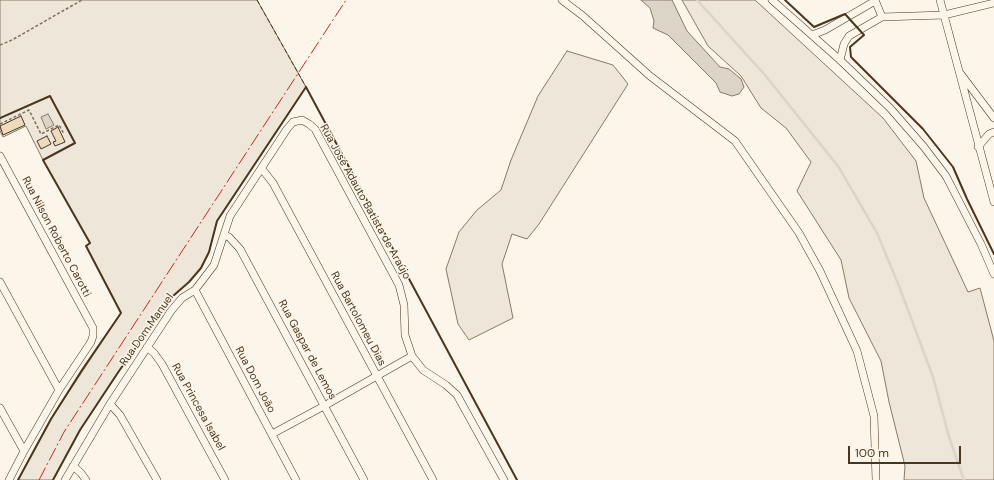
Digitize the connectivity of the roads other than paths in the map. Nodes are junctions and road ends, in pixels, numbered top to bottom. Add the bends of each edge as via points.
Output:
1 (562, 0) edge
2 (772, 0) edge
3 (875, 0) edge
4 (940, 0) edge
5 (994, 4) edge
6 (944, 15) junction
7 (882, 17) junction
8 (812, 35) junction
9 (840, 60) junction
10 (958, 70) junction
11 (994, 118) edge
12 (302, 120) joint
13 (994, 132) edge
14 (978, 147) junction
15 (0, 156) edge
16 (262, 169) junction
17 (994, 202) edge
18 (224, 235) junction
19 (994, 274) edge
20 (0, 282) edge
21 (195, 290) junction
22 (147, 347) junction
23 (412, 356) junction
24 (377, 377) junction
25 (59, 390) junction
26 (110, 404) junction
27 (324, 406) junction
28 (0, 408) edge
29 (272, 434) junction
30 (24, 451) junction
31 (73, 466) junction
32 (9, 480) edge
33 (65, 480) edge
34 (86, 480) edge
35 (157, 480) edge
36 (225, 480) edge
37 (296, 480) edge
38 (364, 480) edge
39 (433, 480) edge
40 (504, 480) edge
41 (876, 480) edge

1 - 41 street via 650,76 735,141 799,233 820,271 857,351 874,416
2 - 8 street
3 - 7 street
3 - 8 street
4 - 6 street
5 - 6 street
6 - 7 street
6 - 10 street
7 - 9 street via 849,36
8 - 9 street
9 - 19 street via 890,108 937,165 981,244
10 - 11 street
10 - 14 street
12 - 16 street, Rua Dom Manuel via 293,122 287,129
12 - 23 street, Rua José Adauto Batista de Araújo via 315,129 399,285 404,305 405,335
13 - 14 street
14 - 17 street
15 - 25 street, Rua Nilson Roberto Carotti via 93,328 90,342
16 - 18 street, Rua Dom Manuel via 230,216
16 - 24 street, Rua Bartolomeu Dias via 273,183
18 - 21 street, Rua Dom Manuel via 214,265
18 - 27 street, Rua Gaspar de Lemos via 240,249
20 - 25 street
21 - 22 street, Rua Dom Manuel via 182,298
21 - 29 street, Rua Dom João
22 - 26 street, Rua Dom Manuel
22 - 36 street, Rua Princesa Isabel via 162,364
23 - 24 street
23 - 40 street, Rua José Adauto Batista de Araújo via 423,370 457,395
24 - 27 street
24 - 39 street, Rua Bartolomeu Dias
25 - 30 street
26 - 31 street, Rua Dom Manuel
26 - 35 street via 120,415
27 - 29 street
27 - 38 street, Rua Gaspar de Lemos
28 - 30 street
29 - 37 street, Rua Dom João
30 - 32 street
31 - 33 street, Rua Dom Manuel
31 - 34 street

